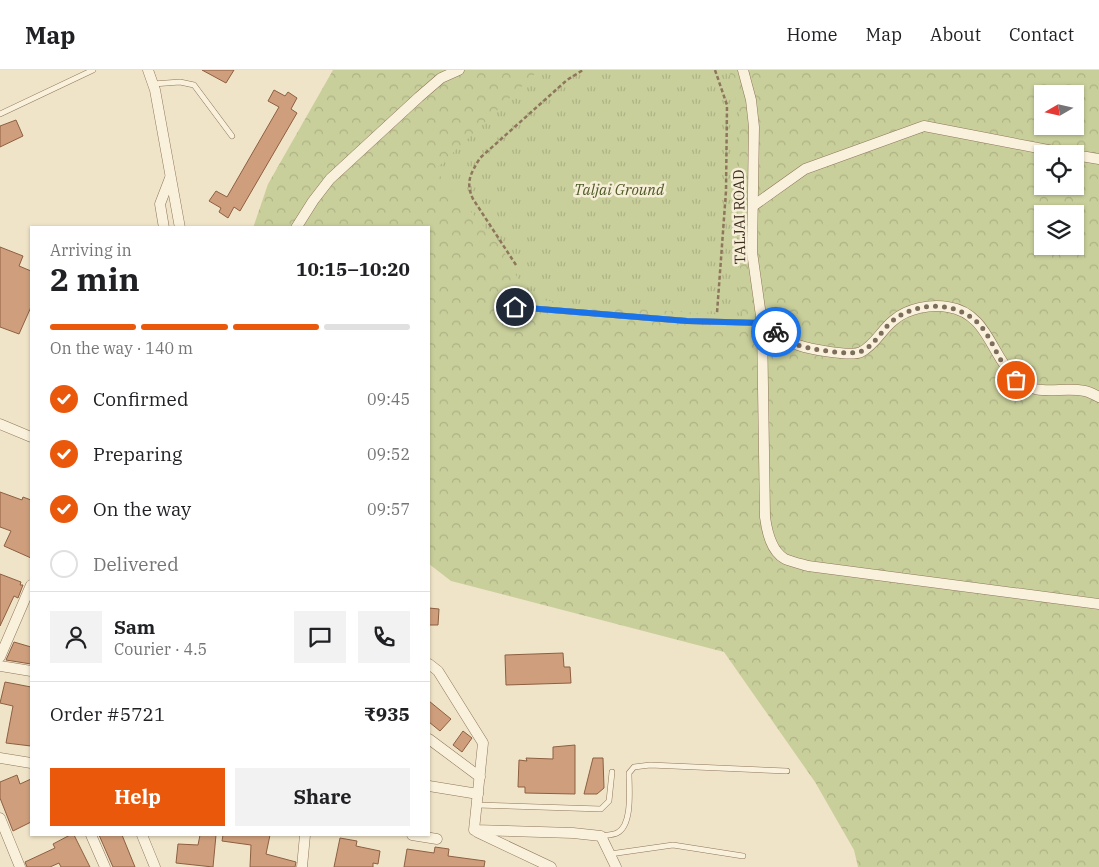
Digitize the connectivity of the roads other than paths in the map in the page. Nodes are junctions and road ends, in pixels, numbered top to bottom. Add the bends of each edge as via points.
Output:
1 (93, 70) edge
2 (148, 70) edge
3 (459, 70) edge
4 (743, 70) edge
5 (153, 84) junction
6 (0, 114) edge
7 (232, 136) dead end
8 (1034, 147) edge
9 (1084, 156) edge
10 (1099, 159) edge
11 (171, 176) junction
12 (753, 206) junction
13 (164, 226) edge
14 (180, 226) edge
15 (297, 226) edge
16 (515, 307) dead end
17 (762, 323) junction
18 (1099, 397) edge
19 (0, 424) edge
20 (30, 438) edge
21 (30, 586) edge
22 (1099, 604) edge
23 (0, 657) edge
24 (430, 665) edge
25 (0, 666) edge
26 (30, 671) edge
27 (430, 740) edge
28 (0, 758) edge
29 (30, 763) edge
30 (788, 771) dead end
31 (612, 772) dead end
32 (480, 777) junction
33 (430, 786) edge
34 (478, 794) junction
35 (476, 805) junction
36 (0, 818) edge
37 (474, 830) junction
38 (91, 836) edge
39 (142, 836) edge
40 (305, 836) edge
41 (418, 836) edge
42 (601, 836) junction
43 (437, 839) dead end
44 (610, 854) junction
45 (742, 856) dead end
46 (20, 867) edge
47 (105, 867) edge
48 (155, 867) edge
49 (302, 867) edge
50 (550, 867) edge
51 (616, 867) edge

1 - 6 lane
2 - 5 street
3 - 15 street via 441,78 330,179
4 - 12 street, TALJAI ROAD via 754,127
5 - 7 lane via 180,82 194,85
5 - 11 street
8 - 12 street via 924,126 805,169
9 - 10 street
11 - 13 street via 160,204
11 - 14 street
12 - 17 street, TALJAI ROAD via 752,252
16 - 17 lane via 687,321
17 - 18 street via 797,345 846,354 861,352 894,319 910,311 931,306 950,307 979,324 1004,365 1016,380 1030,389 1086,391
17 - 22 street, TALJAI ROAD via 765,518 768,536 785,558 808,566
19 - 20 street
21 - 23 street
24 - 32 street via 438,671 483,743
25 - 26 street
27 - 32 street
28 - 29 street
30 - 42 lane via 634,767 629,773 628,819 616,834
31 - 35 lane via 609,801 601,809
32 - 34 street
33 - 34 street
34 - 35 street
35 - 37 street
36 - 46 street
37 - 42 street
37 - 50 street
38 - 47 street
39 - 48 street
40 - 49 street
41 - 43 street
42 - 44 street
44 - 45 lane via 673,845
44 - 51 street

